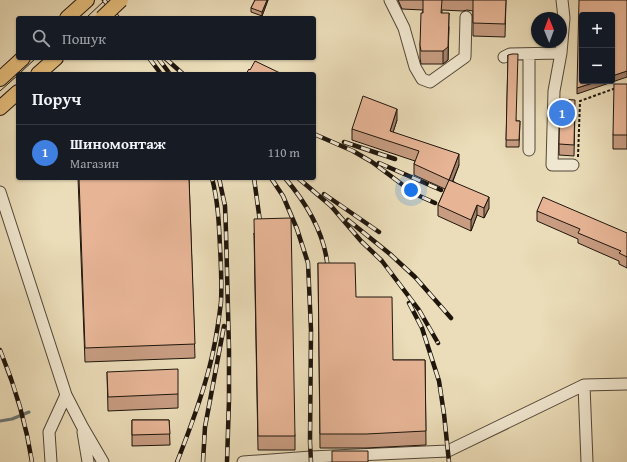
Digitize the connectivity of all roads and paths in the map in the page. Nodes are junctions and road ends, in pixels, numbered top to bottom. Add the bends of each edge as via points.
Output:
1 (121, 0) edge
2 (390, 0) edge
3 (562, 0) edge
4 (104, 16) edge
5 (466, 17) dead end
6 (561, 53) junction
7 (529, 54) junction
8 (504, 57) dead end
9 (21, 60) edge
10 (54, 60) edge
11 (40, 72) edge
12 (0, 79) edge
13 (620, 87) edge
14 (16, 94) edge
15 (0, 108) edge
16 (529, 150) dead end
17 (573, 165) joint
18 (0, 192) edge
19 (627, 384) edge
20 (584, 385) junction
21 (66, 395) junction
22 (82, 426) junction
23 (383, 458) edge
24 (300, 460) edge
25 (51, 462) edge
26 (88, 462) edge
27 (103, 462) edge
28 (243, 462) edge
29 (586, 462) edge

1 - 4 main road, bridge
2 - 5 street via 404,28 415,67 422,79 430,82 465,57
3 - 6 street via 564,18
6 - 7 street
6 - 17 street via 554,91 552,165
7 - 8 street via 510,54
7 - 16 street
9 - 12 main road
10 - 11 main road
13 - 17 path via 580,101 578,157
14 - 15 main road
18 - 21 street
19 - 20 street
20 - 23 street via 448,451
20 - 29 street
21 - 22 street
21 - 25 street via 49,432
22 - 26 street
22 - 27 street
23 - 24 street
24 - 28 street

